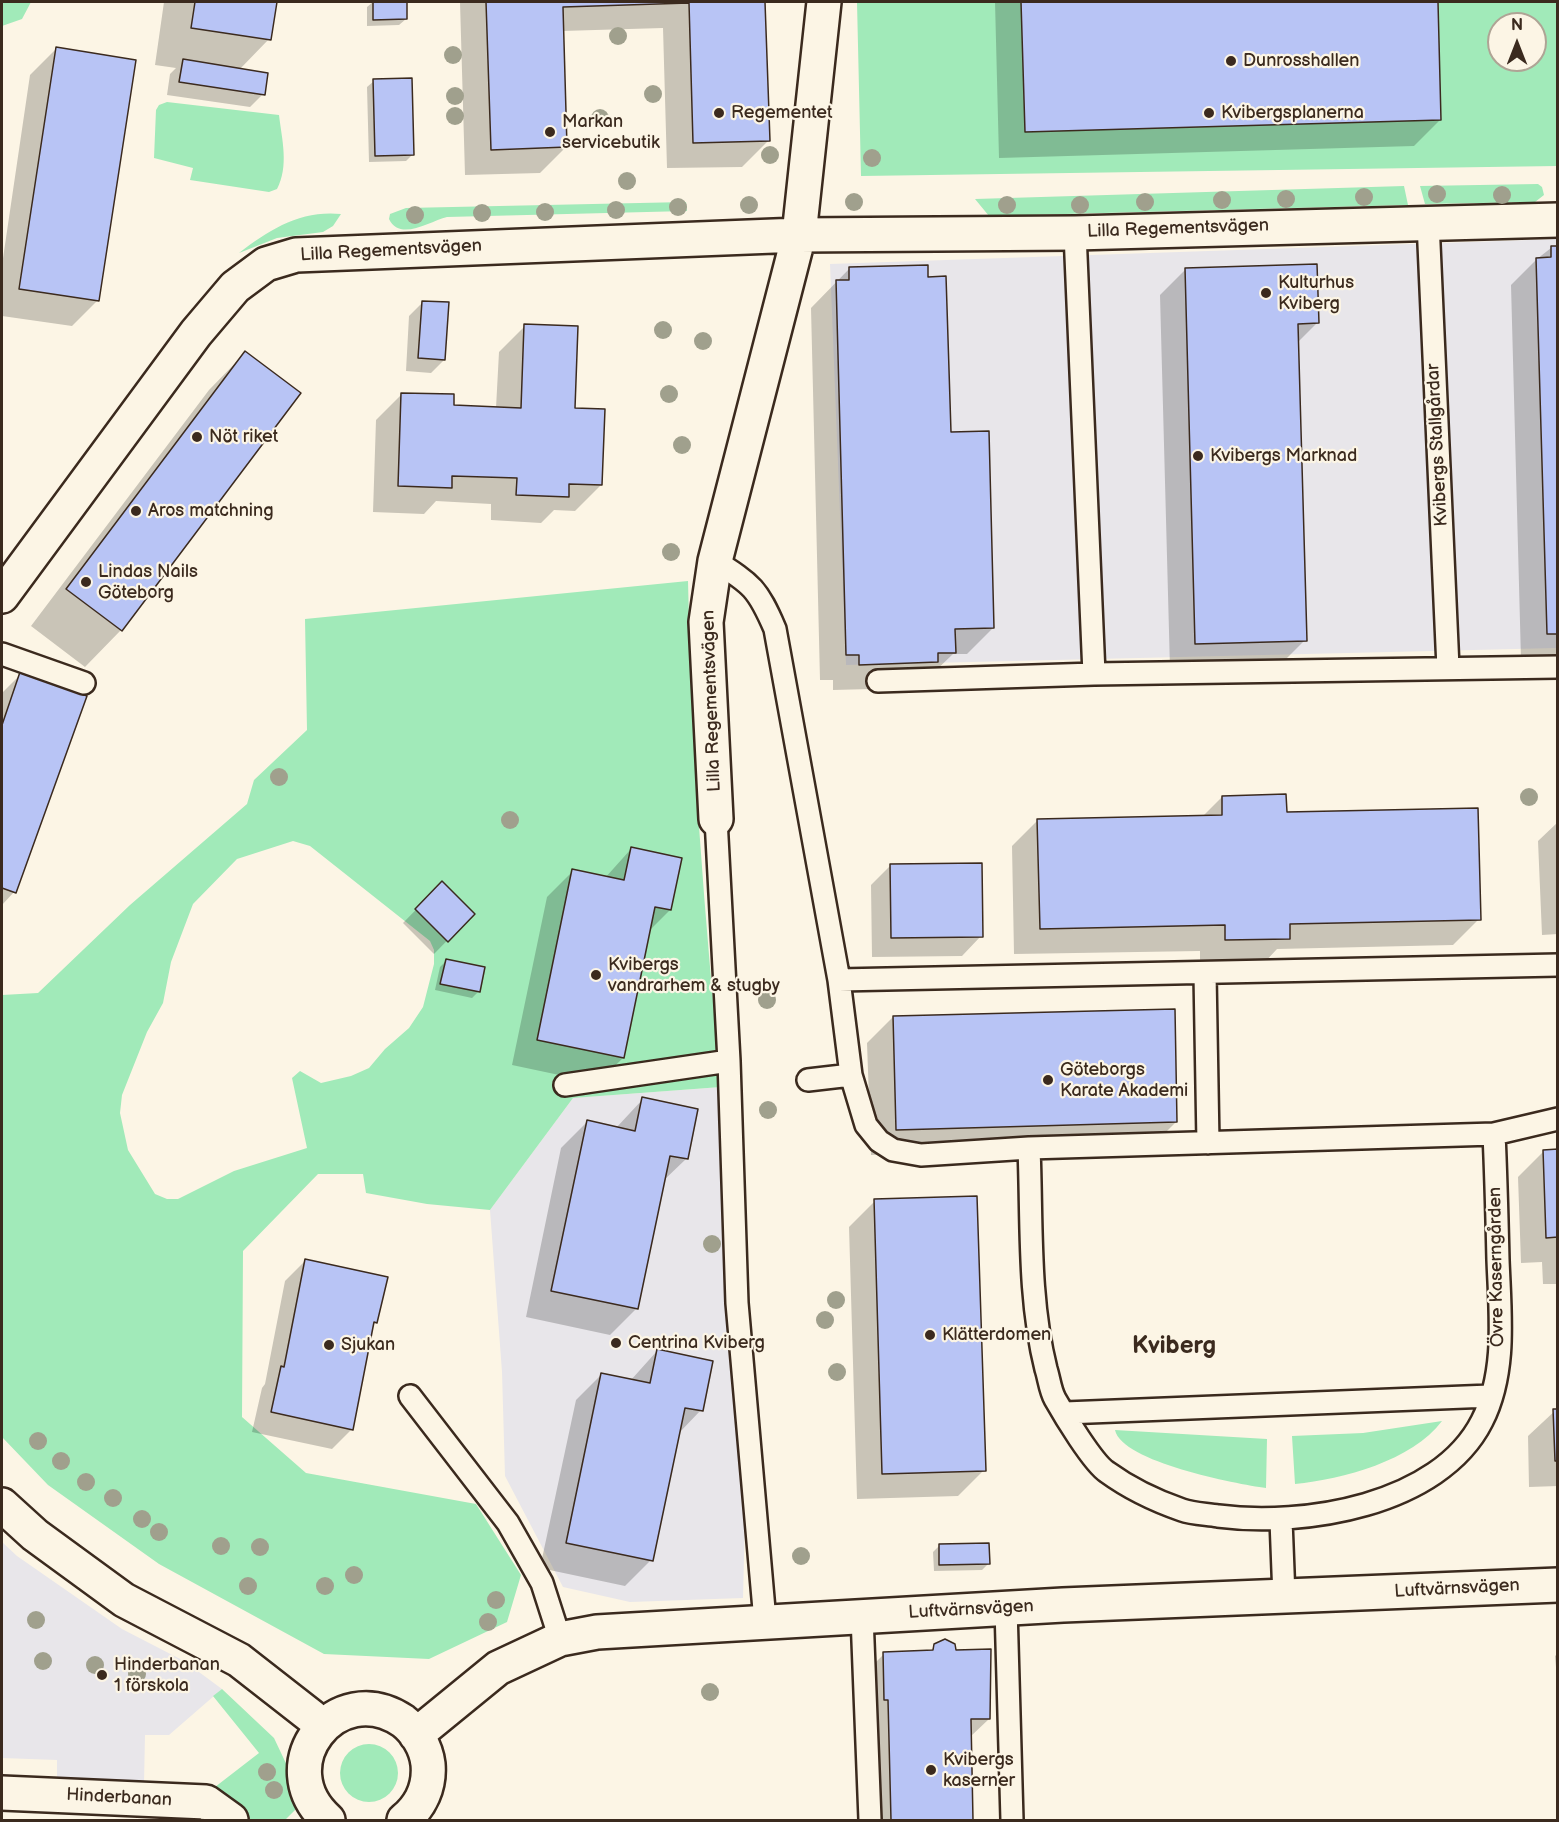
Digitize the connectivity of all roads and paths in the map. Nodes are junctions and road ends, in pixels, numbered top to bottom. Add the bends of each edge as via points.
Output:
1 (824, 2) edge
2 (1557, 220) edge
3 (1428, 222) junction
4 (1075, 233) junction
5 (799, 235) junction
6 (715, 561) junction
7 (2, 596) edge
8 (2, 654) edge
9 (1557, 667) edge
10 (1448, 668) junction
11 (1094, 674) junction
12 (878, 681) dead end
13 (84, 683) dead end
14 (716, 819) joint
15 (1557, 965) edge
16 (1205, 974) junction
17 (839, 980) junction
18 (729, 1061) junction
19 (850, 1075) junction
20 (808, 1080) dead end
21 (565, 1084) dead end
22 (1557, 1119) edge
23 (1494, 1134) junction
24 (1208, 1143) junction
25 (1029, 1148) junction
26 (410, 1396) dead end
27 (1490, 1396) junction
28 (1065, 1413) junction
29 (2, 1505) edge
30 (1281, 1520) junction
31 (1557, 1585) edge
32 (1284, 1596) junction
33 (1006, 1608) junction
34 (862, 1616) junction
35 (765, 1621) junction
36 (560, 1639) junction
37 (322, 1728) junction
38 (416, 1735) junction
39 (2, 1793) edge
40 (323, 1819) edge
41 (406, 1820) edge
42 (231, 1821) edge
43 (870, 1821) edge
44 (1012, 1821) edge

1 - 5 street
2 - 3 street, Lilla Regementsvägen
3 - 4 street, Lilla Regementsvägen
3 - 10 lane, Kvibergs Stallgårdar
4 - 5 street, Lilla Regementsvägen
4 - 11 lane
5 - 6 street, Lilla Regementsvägen
5 - 7 street, Lilla Regementsvägen via 364,251 297,255 266,264 235,287 196,333
6 - 14 street, Lilla Regementsvägen via 706,622
6 - 17 lane via 744,579 762,598 775,629
8 - 13 lane
9 - 10 lane
10 - 11 lane
11 - 12 lane
14 - 18 lane
15 - 16 lane
16 - 17 lane
16 - 24 lane
17 - 19 lane
18 - 21 lane
18 - 35 lane via 737,1304
19 - 20 lane
19 - 25 lane via 866,1125 893,1150 921,1155
22 - 23 lane
23 - 24 lane
23 - 27 lane, Övre Kaserngården via 1501,1344
24 - 25 lane
25 - 28 lane, Övre Kaserngården via 1041,1345 1054,1397
26 - 36 lane via 508,1523 542,1583
27 - 28 lane
27 - 30 lane, Övre Kaserngården via 1482,1421 1460,1453 1427,1478 1378,1501 1339,1513
28 - 30 lane, Övre Kaserngården via 1104,1470 1145,1494 1184,1511
29 - 37 street via 35,1535 124,1600 239,1660
30 - 32 lane
31 - 32 street, Luftvärnsvägen
32 - 33 street, Luftvärnsvägen
33 - 34 street, Luftvärnsvägen
33 - 44 lane
34 - 35 street, Luftvärnsvägen
34 - 43 lane
35 - 36 street, Luftvärnsvägen via 597,1632
36 - 38 street, Luftvärnsvägen via 498,1668
37 - 38 street via 348,1712 370,1710 399,1719
37 - 40 street via 308,1748 304,1772 309,1796
38 - 41 street via 427,1759 428,1778 423,1797
39 - 42 street, Hinderbanan via 206,1802

